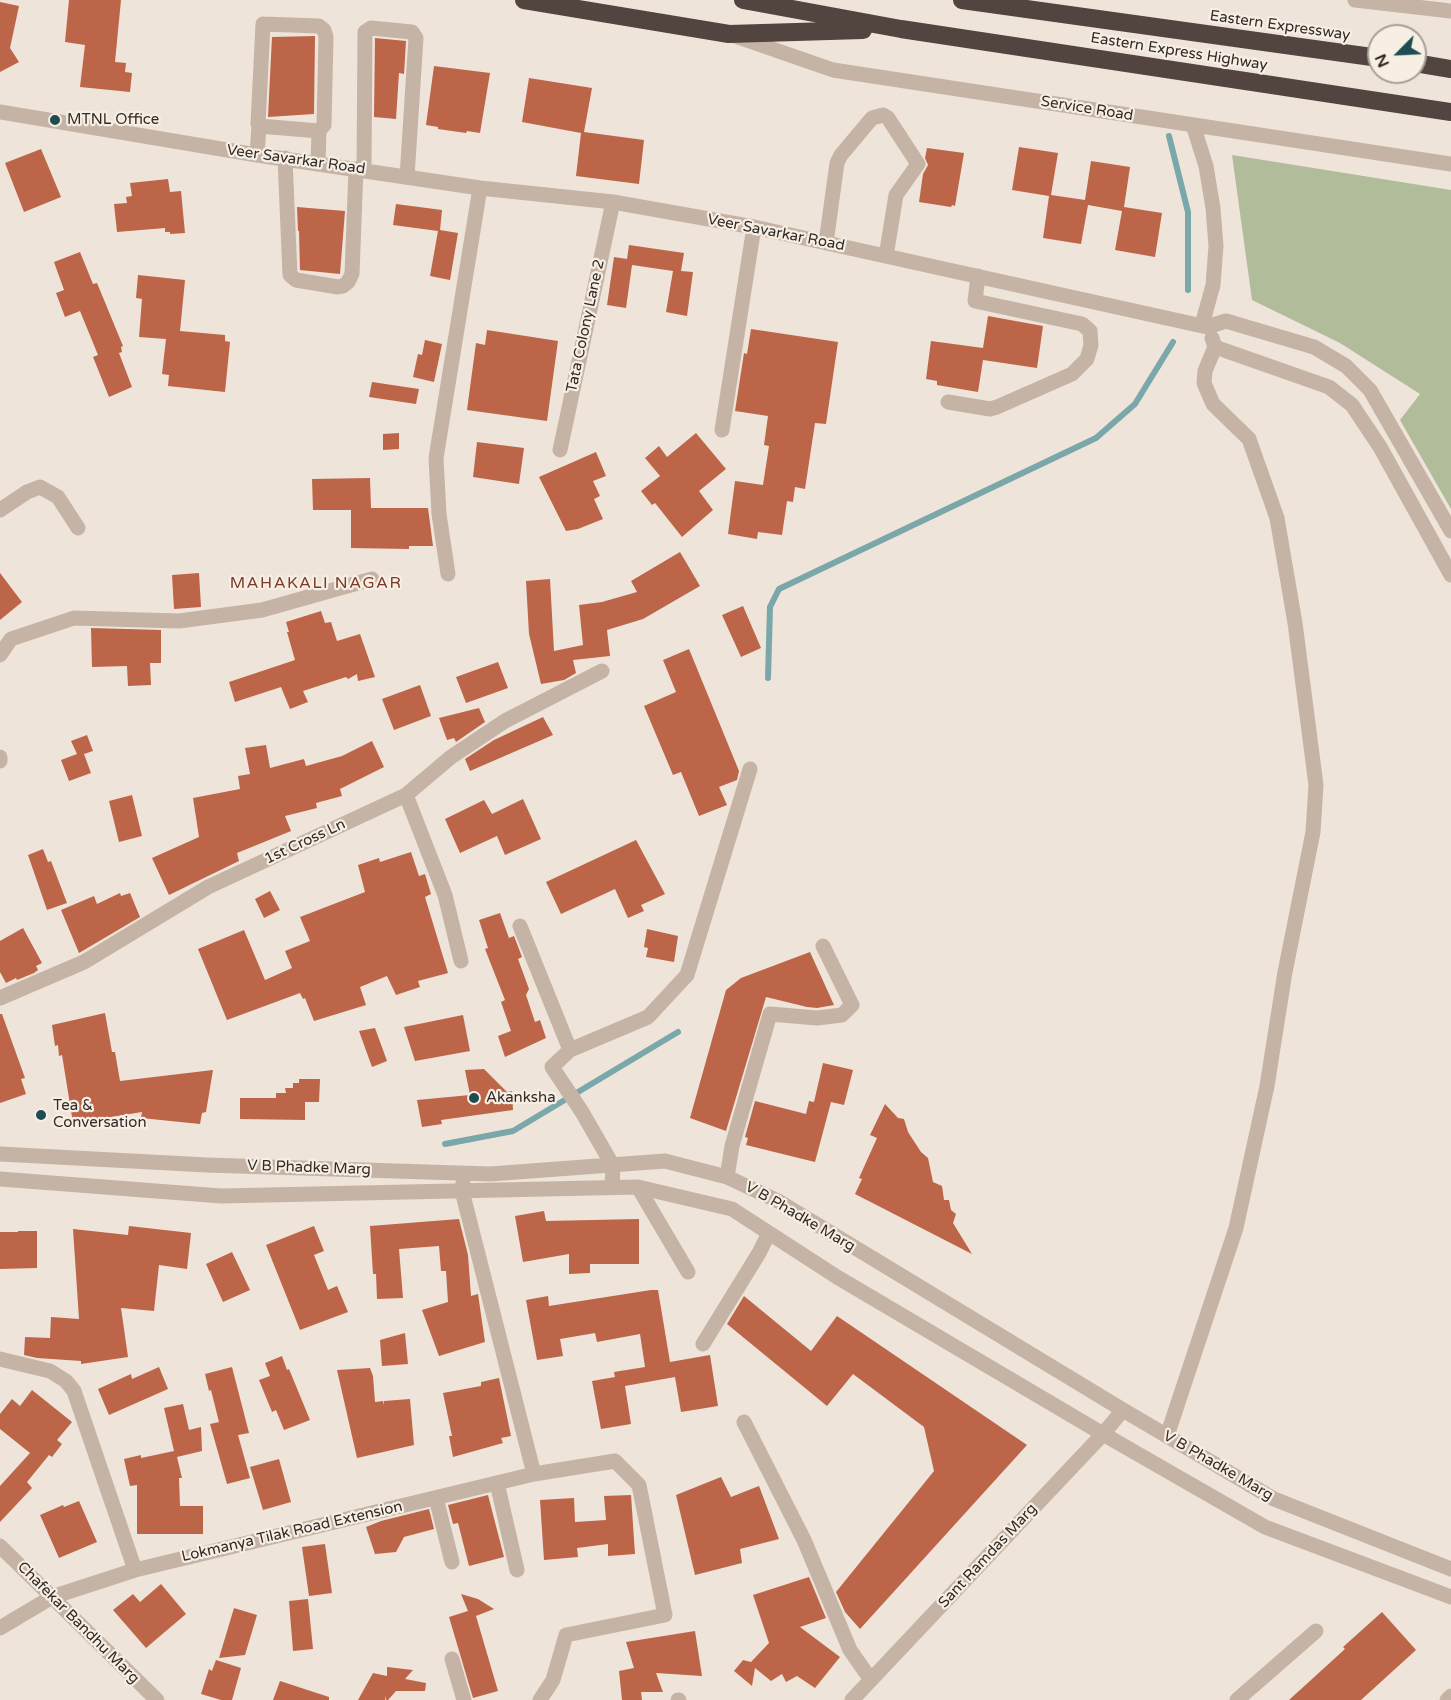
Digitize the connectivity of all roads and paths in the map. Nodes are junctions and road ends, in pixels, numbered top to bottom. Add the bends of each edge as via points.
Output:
1 (524, 0) edge
2 (743, 0) edge
3 (962, 0) edge
4 (1355, 0) edge
5 (1451, 11) edge
6 (901, 28) junction
7 (729, 34) junction
8 (1367, 56) edge
9 (1427, 65) edge
10 (1451, 69) edge
11 (0, 112) edge
12 (1451, 112) edge
13 (1193, 125) junction
14 (259, 126) junction
15 (319, 131) junction
16 (257, 155) junction
17 (285, 158) junction
18 (318, 163) junction
19 (1451, 164) edge
20 (360, 170) junction
21 (407, 177) junction
22 (480, 188) junction
23 (613, 202) junction
24 (754, 227) junction
25 (826, 243) junction
26 (886, 256) junction
27 (978, 276) junction
28 (1001, 281) junction
29 (1036, 289) junction
30 (996, 306) junction
31 (1032, 314) junction
32 (1204, 326) junction
33 (1215, 347) junction
34 (948, 402) dead end
35 (722, 430) dead end
36 (560, 450) dead end
37 (0, 510) edge
38 (78, 528) dead end
39 (1451, 531) edge
40 (448, 574) dead end
41 (1451, 575) edge
42 (372, 579) dead end
43 (0, 655) edge
44 (602, 671) dead end
45 (750, 769) dead end
46 (406, 795) junction
47 (520, 926) dead end
48 (823, 946) dead end
49 (461, 961) dead end
50 (0, 998) edge
51 (570, 1050) junction
52 (0, 1154) edge
53 (613, 1166) junction
54 (464, 1174) junction
55 (727, 1177) junction
56 (0, 1179) edge
57 (638, 1187) junction
58 (612, 1188) junction
59 (462, 1191) junction
60 (769, 1233) junction
61 (688, 1272) dead end
62 (703, 1344) dead end
63 (0, 1359) edge
64 (1123, 1410) junction
65 (744, 1422) dead end
66 (1103, 1434) junction
67 (1167, 1436) junction
68 (534, 1474) junction
69 (497, 1483) junction
70 (436, 1498) junction
71 (0, 1546) edge
72 (452, 1562) dead end
73 (1451, 1569) edge
74 (135, 1570) junction
75 (517, 1570) dead end
76 (52, 1597) junction
77 (1451, 1597) edge
78 (0, 1628) edge
79 (1316, 1631) dead end
80 (452, 1659) dead end
81 (871, 1680) junction
82 (1451, 1696) edge
83 (157, 1700) edge
84 (464, 1700) edge
85 (540, 1700) edge
86 (852, 1700) edge
87 (1237, 1700) edge
88 (1447, 1700) edge

1 - 7 highway
2 - 6 highway
3 - 8 highway, Eastern Expressway
4 - 5 street
6 - 7 highway
6 - 12 highway, Eastern Express Highway
7 - 13 street, Service Road via 833,70
9 - 10 highway
11 - 16 street, Veer Savarkar Road
13 - 19 street, Service Road
13 - 32 street via 1208,177 1216,246
14 - 15 street
14 - 15 street via 263,24 319,26 326,37 324,125
14 - 16 street
15 - 18 street
16 - 17 street, Veer Savarkar Road
17 - 18 street, Veer Savarkar Road
17 - 20 street via 290,275 296,280 338,287 348,282 352,274
18 - 20 street, Veer Savarkar Road
20 - 21 street, Veer Savarkar Road
20 - 21 street via 365,32 371,28 412,32 416,38
21 - 22 street, Veer Savarkar Road
22 - 23 street, Veer Savarkar Road
22 - 40 street via 436,458
23 - 24 street, Veer Savarkar Road
23 - 36 street, Tata Colony Lane 2
24 - 25 street, Veer Savarkar Road
24 - 35 street
25 - 26 street, Veer Savarkar Road
25 - 26 street via 837,163 872,118 883,115 918,164 896,195
26 - 27 street, Veer Savarkar Road
27 - 28 street, Veer Savarkar Road
27 - 30 street via 975,301
28 - 29 street, Veer Savarkar Road
28 - 30 street
29 - 31 street
29 - 32 street, Veer Savarkar Road
30 - 31 street
31 - 34 street via 1087,326 1091,345 1087,359 1072,374 997,407
32 - 33 street
32 - 39 street, Veer Savarkar Road via 1226,321 1314,347 1346,366 1370,390
33 - 41 street via 1329,387 1352,405 1380,447
33 - 67 street via 1204,383 1213,404 1249,439 1277,518 1316,785 1313,832 1236,1228
37 - 38 street via 40,487 58,497
42 - 43 street via 262,610 179,621 74,618 11,639
44 - 46 street, 1st Cross Ln via 505,721 451,757
45 - 51 street via 687,975 648,1017
46 - 49 street via 445,895
46 - 50 street, 1st Cross Ln via 208,887 84,962
47 - 51 street
48 - 55 street via 852,1005 842,1015 817,1018 770,1014 732,1146
51 - 53 street via 552,1067
52 - 54 street, V B Phadke Marg
53 - 54 street, V B Phadke Marg
53 - 55 street, V B Phadke Marg via 665,1161
53 - 58 street
54 - 59 street
55 - 64 street, V B Phadke Marg via 778,1201
56 - 59 street, V B Phadke Marg via 221,1196
57 - 58 street, V B Phadke Marg
57 - 60 street, V B Phadke Marg via 732,1209
57 - 61 street
58 - 59 street, V B Phadke Marg
59 - 68 street
60 - 62 street
60 - 66 street, V B Phadke Marg
63 - 74 street via 50,1371 66,1381 74,1392
64 - 66 street, Sant Ramdas Marg
64 - 67 street, V B Phadke Marg
65 - 81 street via 804,1540 850,1650
66 - 77 street, V B Phadke Marg via 1265,1527
66 - 81 street, Sant Ramdas Marg
67 - 73 street, V B Phadke Marg via 1275,1499
68 - 69 street, Lokmanya Tilak Road Extension
68 - 85 street, Lokmanya Tilak Road Extension via 615,1461 639,1485 665,1615 566,1635 553,1680
69 - 70 street, Lokmanya Tilak Road Extension
69 - 75 street
70 - 72 street
70 - 74 street, Lokmanya Tilak Road Extension
71 - 76 street, Chafekar Bandhu Marg
74 - 76 street, Lokmanya Tilak Road Extension
76 - 78 street, Lokmanya Tilak Road Extension
76 - 83 street, Chafekar Bandhu Marg
79 - 87 street
80 - 84 street
81 - 86 street, Sant Ramdas Marg
82 - 88 street

